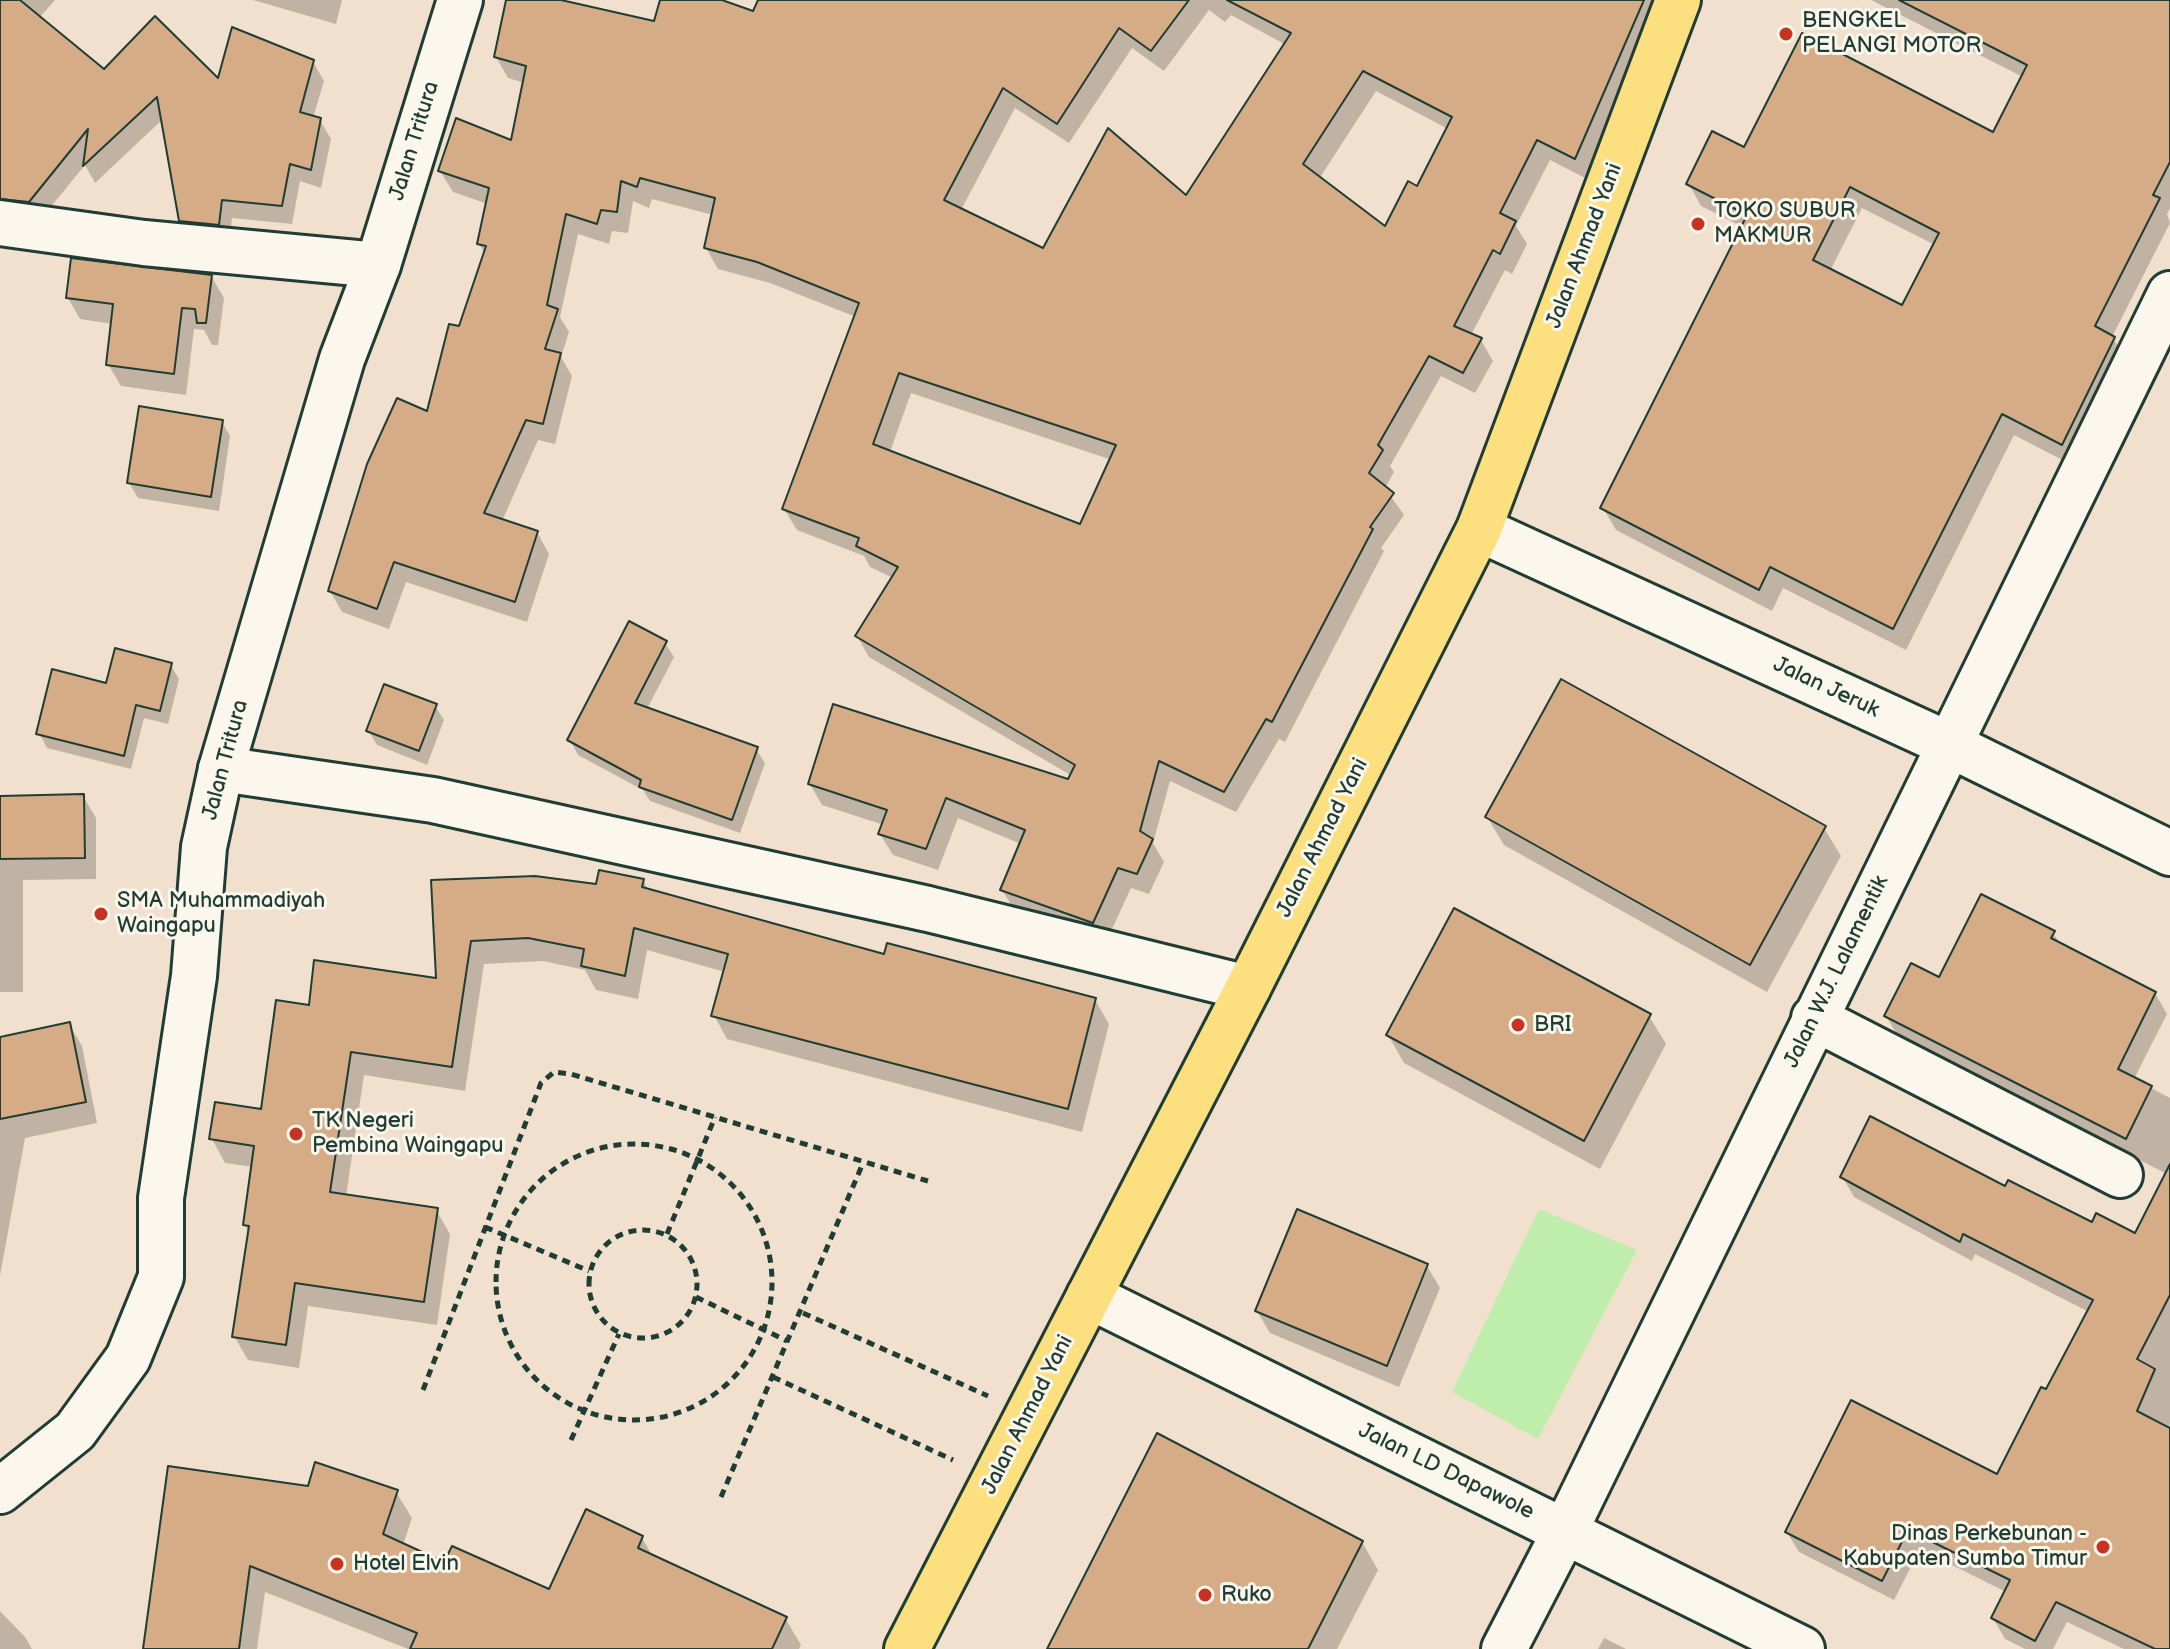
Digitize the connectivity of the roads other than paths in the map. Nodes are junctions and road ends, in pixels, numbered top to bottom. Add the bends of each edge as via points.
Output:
1 (460, 0) edge
2 (1678, 0) edge
3 (0, 223) edge
4 (378, 265) junction
5 (2170, 294) edge
6 (1479, 529) junction
7 (1950, 745) junction
8 (221, 769) junction
9 (2170, 853) edge
10 (1248, 988) junction
11 (1814, 1018) junction
12 (2120, 1175) dead end
13 (1089, 1296) junction
14 (0, 1491) edge
15 (1565, 1531) junction
16 (907, 1649) edge
17 (1504, 1649) edge
18 (1802, 1649) edge

1 - 4 street, Jalan Tritura
2 - 6 highway, Jalan Ahmad Yani
3 - 4 street
4 - 8 street, Jalan Tritura via 342,359
5 - 7 street, Jalan W.J. Lalamentik
6 - 7 street, Jalan Jeruk
6 - 10 highway, Jalan Ahmad Yani
7 - 9 street, Jalan Jeruk
7 - 11 street, Jalan W.J. Lalamentik
8 - 10 street via 433,800 913,906
8 - 14 street, Jalan Tritura via 204,847 194,976 161,1198 161,1277 128,1358 75,1431
10 - 13 highway, Jalan Ahmad Yani
11 - 12 street
11 - 15 street, Jalan W.J. Lalamentik
13 - 15 street, Jalan LD Dapawole
13 - 16 highway, Jalan Ahmad Yani
15 - 17 street, Jalan W.J. Lalamentik
15 - 18 street, Jalan LD Dapawole

